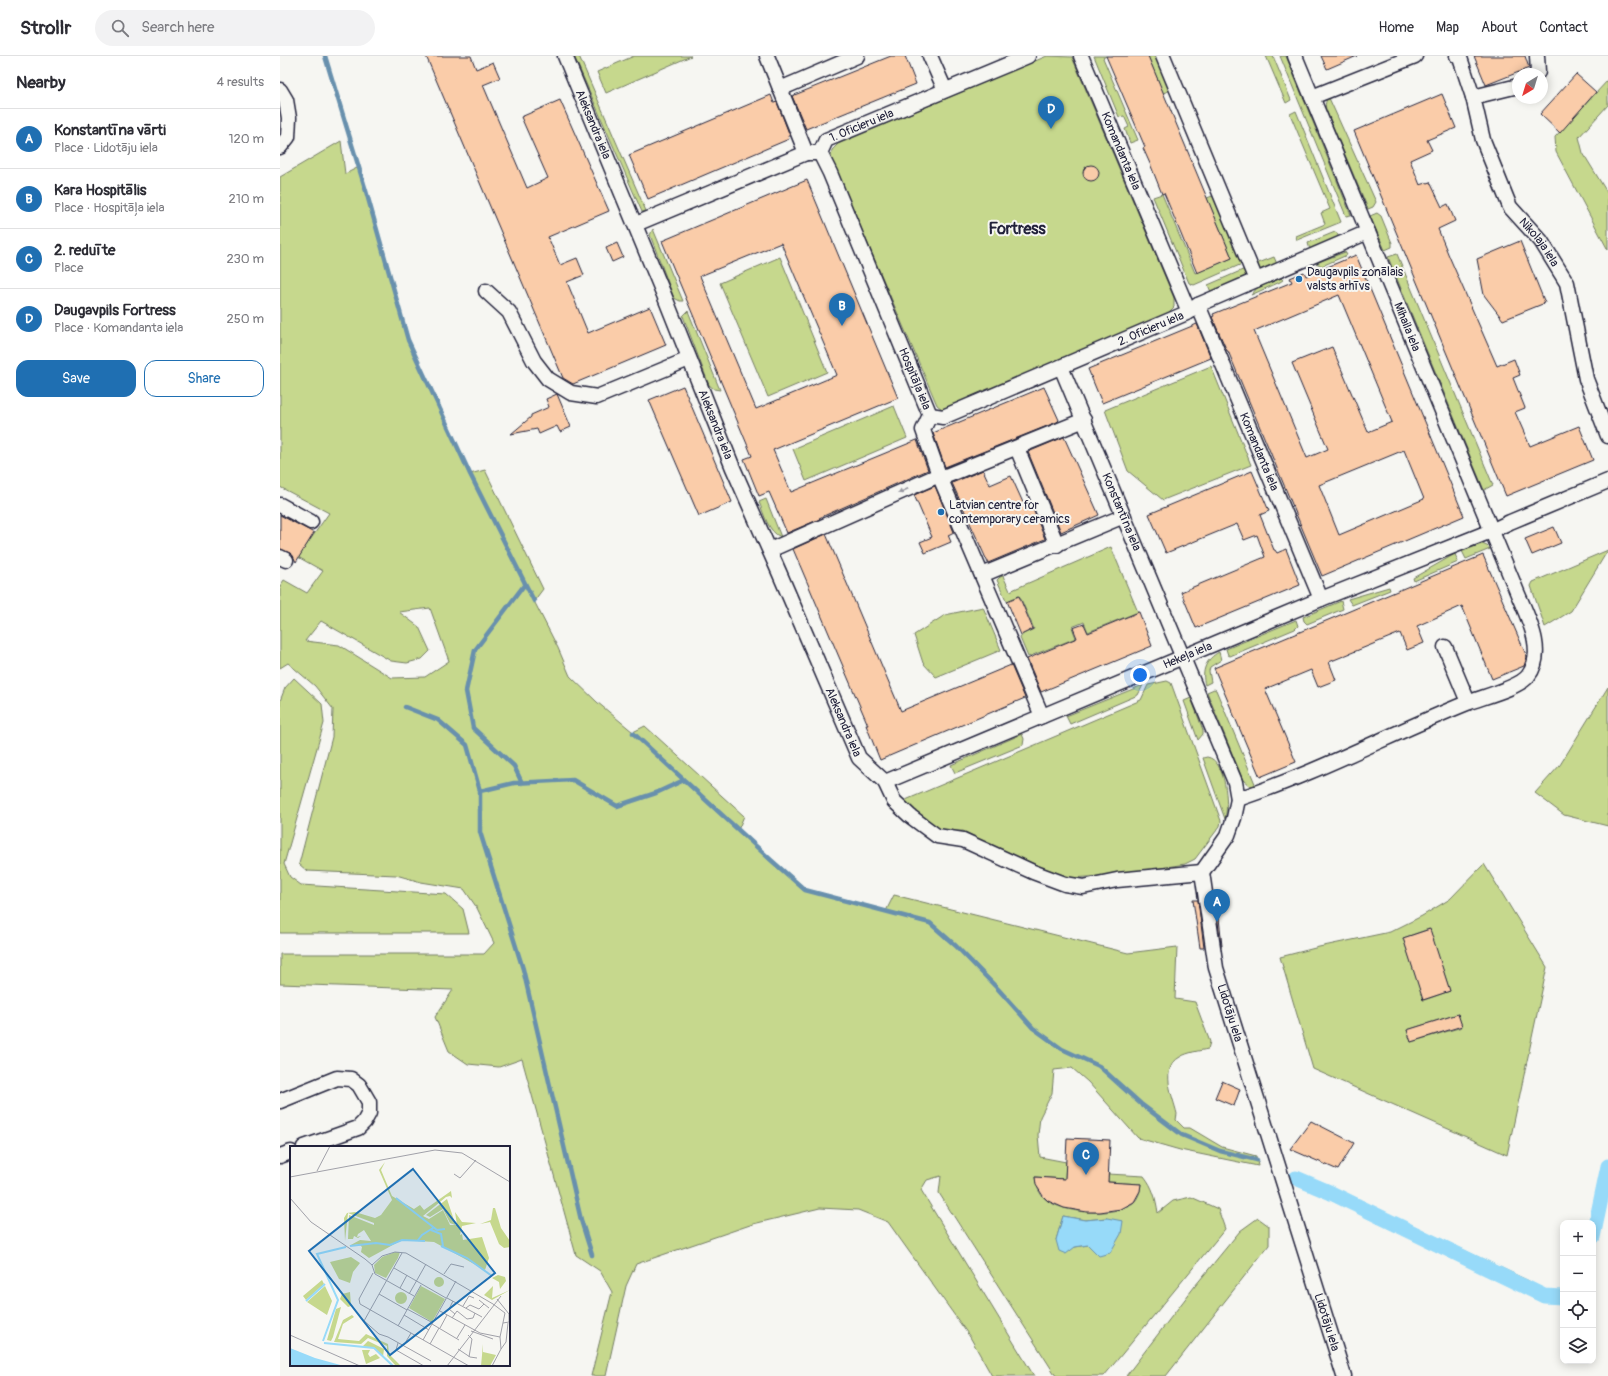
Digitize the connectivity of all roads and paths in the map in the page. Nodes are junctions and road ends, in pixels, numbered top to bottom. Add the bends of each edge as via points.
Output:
1 (565, 56) edge
2 (767, 56) edge
3 (857, 56) edge
4 (930, 56) edge
5 (1028, 56) edge
6 (1080, 56) edge
7 (1163, 56) edge
8 (1295, 56) edge
9 (1415, 56) edge
10 (1457, 56) edge
11 (1537, 56) edge
12 (1538, 68) edge
13 (1512, 87) edge
14 (780, 89) junction
15 (280, 90) edge
16 (945, 90) junction
17 (1312, 97) junction
18 (1473, 97) junction
19 (280, 148) edge
20 (813, 153) junction
21 (636, 224) junction
22 (1368, 232) junction
23 (1256, 280) junction
24 (486, 291) dead end
25 (1194, 308) junction
26 (689, 359) junction
27 (1061, 366) junction
28 (930, 415) junction
29 (1084, 420) junction
30 (1608, 436) edge
31 (1017, 448) junction
32 (940, 477) junction
33 (1608, 481) edge
34 (280, 505) edge
35 (1124, 516) junction
36 (311, 522) dead end
37 (1491, 532) junction
38 (1057, 545) junction
39 (770, 550) junction
40 (982, 575) junction
41 (1321, 598) junction
42 (1445, 647) dead end
43 (1183, 656) junction
44 (1468, 702) junction
45 (1042, 716) junction
46 (884, 782) junction
47 (1238, 799) junction
48 (1202, 872) junction
49 (280, 1101) edge
50 (307, 1146) edge
51 (290, 1152) edge
52 (280, 1156) edge
53 (1344, 1376) edge

1 - 21 street, Aleksandra iela
2 - 14 street, Hospitāļa iela
3 - 14 street
4 - 16 street
5 - 16 street, 1. Oficieru iela
6 - 25 street, Komandanta iela
7 - 23 street
8 - 17 street, Mihaila iela
9 - 17 street
10 - 18 street, Nikolaja iela via 1460,58
11 - 12 street
13 - 18 street
14 - 20 street, Hospitāļa iela
15 - 19 street via 286,100 289,118 288,137
16 - 20 street, 1. Oficieru iela via 826,140
17 - 22 street, Mihaila iela
18 - 30 street, Nikolaja iela via 1483,140 1510,207 1541,241 1567,282 1586,379
20 - 21 street
20 - 28 street, Hospitāļa iela via 830,173
21 - 26 street, Aleksandra iela
22 - 23 street, 2. Oficieru iela
22 - 37 street, Mihaila iela
23 - 25 street, 2. Oficieru iela
24 - 26 street via 509,312 534,361 548,379 571,393 597,397
25 - 27 street, 2. Oficieru iela
25 - 41 street, Komandanta iela
26 - 39 street, Aleksandra iela via 733,468
27 - 28 street, 2. Oficieru iela via 943,417
27 - 29 street, Konstantīna iela
28 - 32 street, Hospitāļa iela via 923,430
29 - 31 street
29 - 35 street, Konstantīna iela
31 - 32 street
31 - 38 street
32 -> 39 street
32 - 40 street, Hospitāļa iela
33 - 37 street
34 - 36 street
35 - 38 street
35 - 43 street, Konstantīna iela
37 - 41 street, Hekeļa iela
37 - 44 street, Mihaila iela via 1534,634 1536,659 1528,676 1508,688
38 - 40 street
39 - 46 street, Aleksandra iela via 859,758
40 - 45 street, Hospitāļa iela
41 - 43 street, Hekeļa iela
42 - 44 street
43 - 45 street, Hekeļa iela
43 - 47 street via 1235,782
44 - 47 street, Mihaila iela via 1276,786
45 - 46 street, Hekeļa iela
46 - 48 street, Aleksandra iela via 894,801 937,836 963,840 1065,884 1083,886
47 - 48 street via 1228,835
48 - 53 street, Lidotāju iela via 1216,968
49 - 50 street via 337,1078 351,1079 359,1085 369,1102 369,1113 364,1122 358,1128
51 - 52 street

